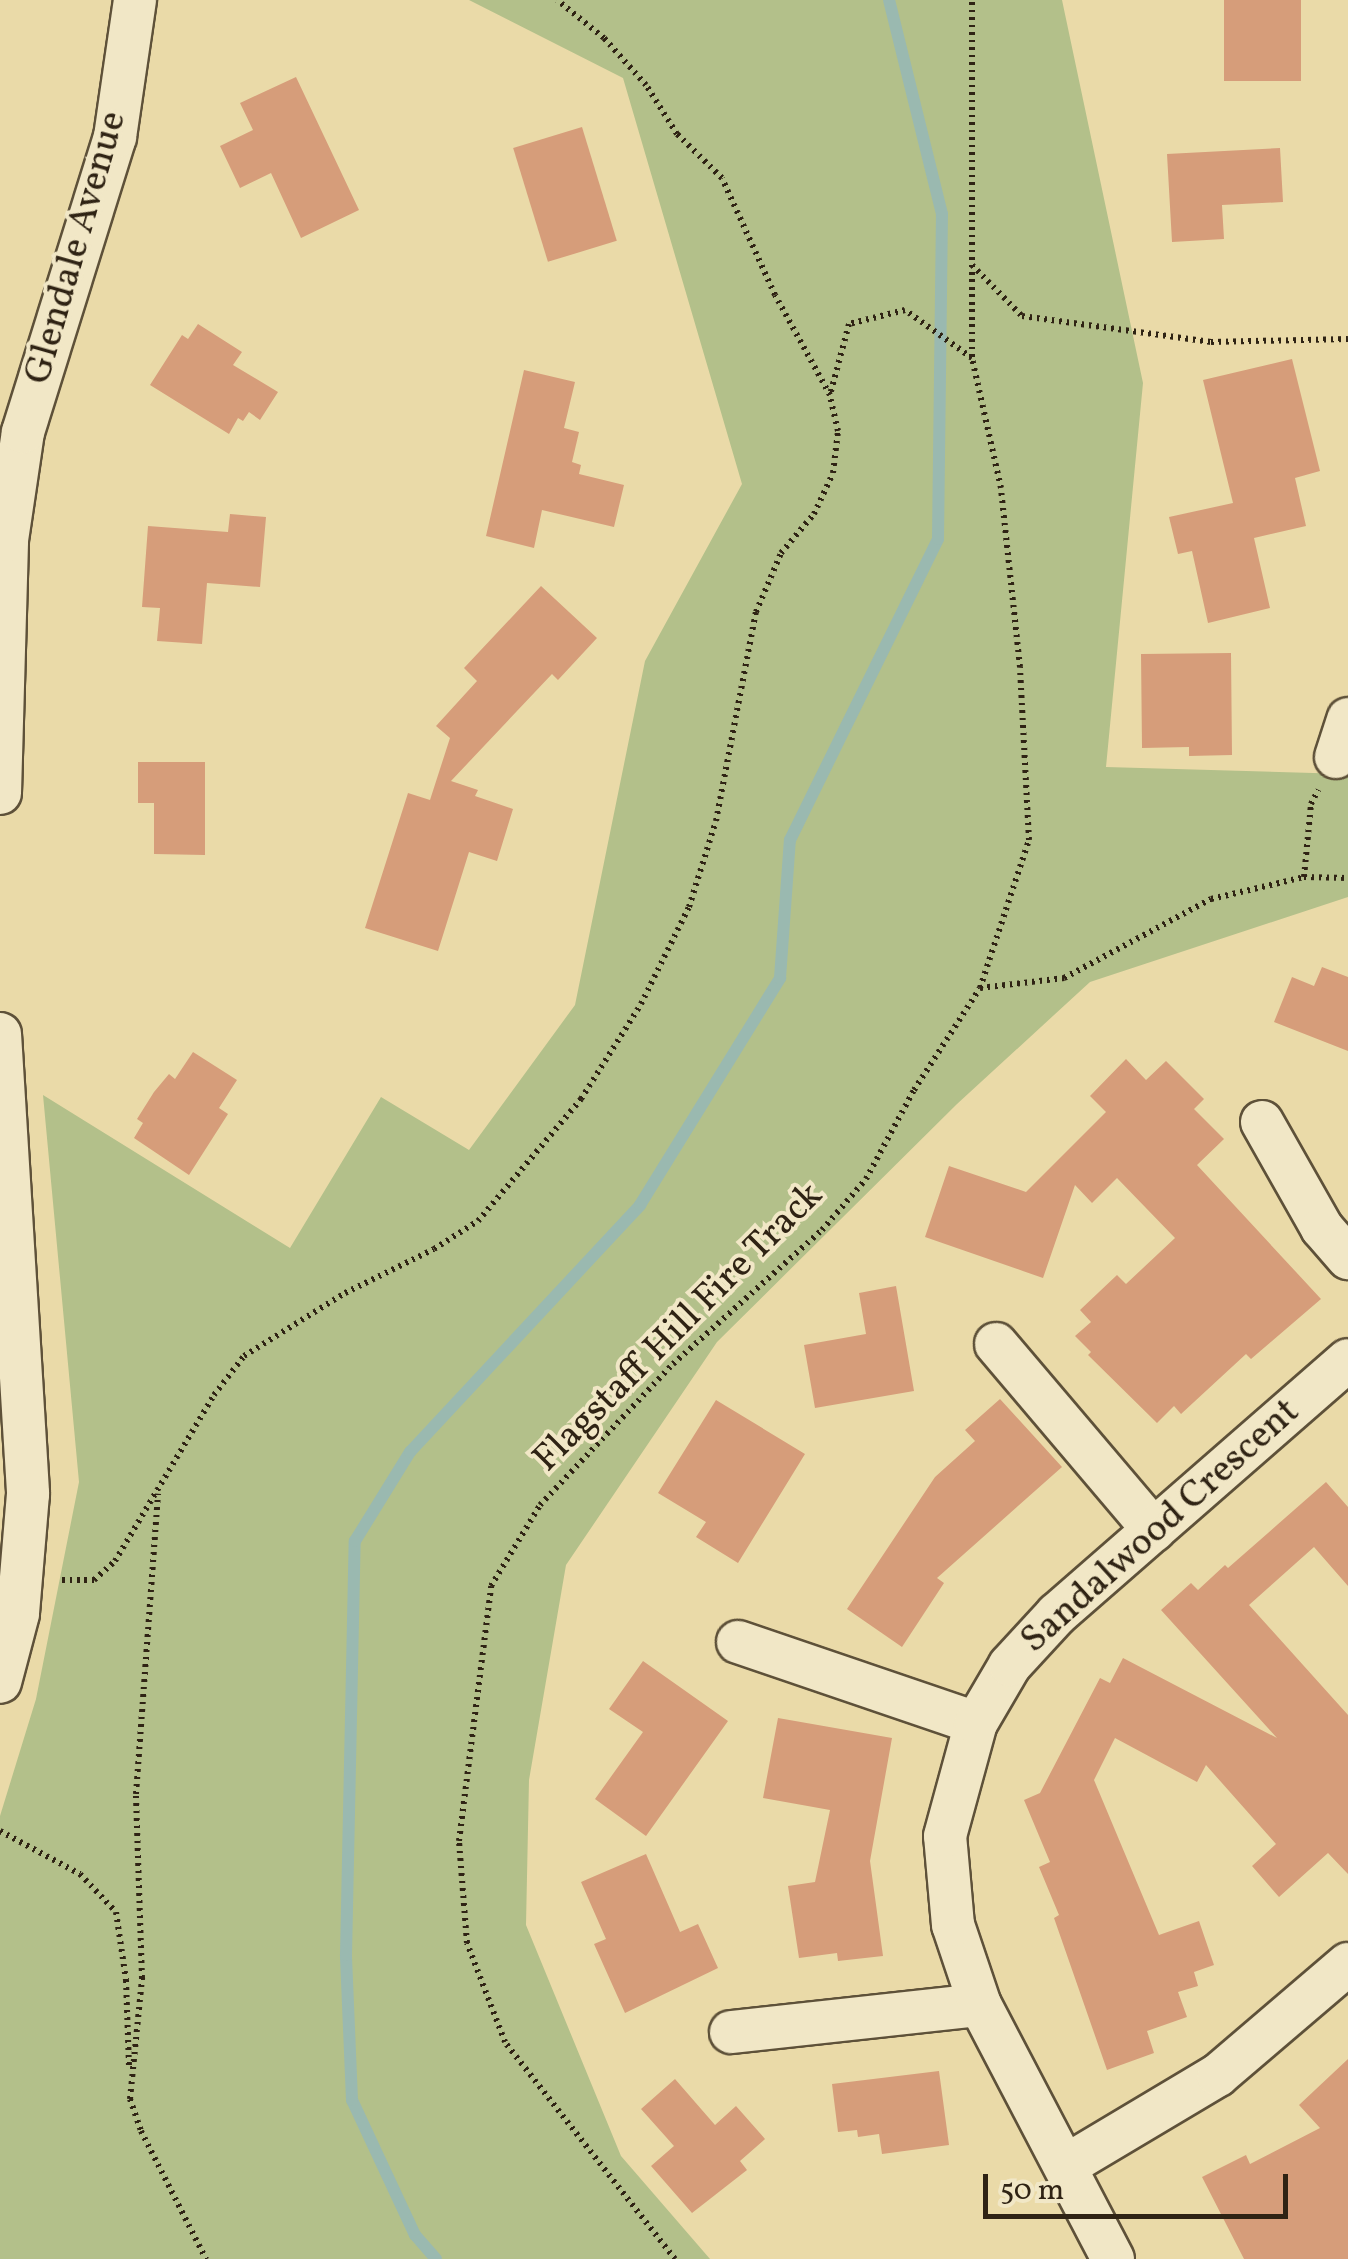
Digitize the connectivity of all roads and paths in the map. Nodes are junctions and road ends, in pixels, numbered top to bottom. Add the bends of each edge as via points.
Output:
1 (135, 0) edge
2 (556, 0) edge
3 (972, 0) edge
4 (972, 266) junction
5 (1348, 339) edge
6 (972, 358) junction
7 (830, 394) junction
8 (1342, 738) edge
9 (0, 794) edge
10 (1304, 876) junction
11 (1348, 878) edge
12 (980, 988) junction
13 (0, 1034) edge
14 (1262, 1122) dead end
15 (1348, 1258) edge
16 (996, 1344) dead end
17 (1348, 1360) edge
18 (159, 1488) junction
19 (1154, 1530) junction
20 (22, 1567) junction
21 (738, 1642) dead end
22 (0, 1682) edge
23 (976, 1723) junction
24 (0, 1831) edge
25 (1348, 1964) edge
26 (980, 2005) junction
27 (731, 2032) dead end
28 (130, 2099) junction
29 (1067, 2165) junction
30 (206, 2259) edge
31 (675, 2259) edge
32 (1113, 2259) edge

1 - 9 street, Glendale Avenue via 115,137 23,432 7,540
2 - 7 path via 604,38 677,134 722,178 775,296
3 - 4 path, Flagstaff Hill Fire Track
4 - 5 path via 1022,316 1211,342
4 - 6 path, Flagstaff Hill Fire Track
6 - 7 path via 904,310 849,324
6 - 12 path, Flagstaff Hill Fire Track via 1001,488 1020,667 1028,840
7 - 18 path via 838,431 834,473 814,514 781,553 756,612 716,821 689,907 640,1004 581,1099 478,1221 244,1356
8 - 10 path via 1311,804
10 - 11 path
10 - 12 path via 1212,899 1064,978
12 - 31 path, Flagstaff Hill Fire Track via 866,1179 822,1230 673,1364 540,1505 490,1586 459,1840 467,1943 505,2042
13 - 20 street via 28,1494
14 - 15 street via 1322,1228
16 - 19 street
17 - 19 street, Sandalwood Crescent
18 - 20 path via 116,1561 94,1580 67,1582
18 - 28 path via 136,1794 142,1978
19 - 23 street, Sandalwood Crescent via 1010,1665
20 - 22 street
21 - 23 street
23 - 26 street, Sandalwood Crescent via 945,1836 953,1925
24 - 28 path via 80,1874 116,1912
25 - 29 street via 1218,2075
26 - 27 street
26 - 29 street, Sandalwood Crescent
28 - 30 path
29 - 32 street, Sandalwood Crescent

